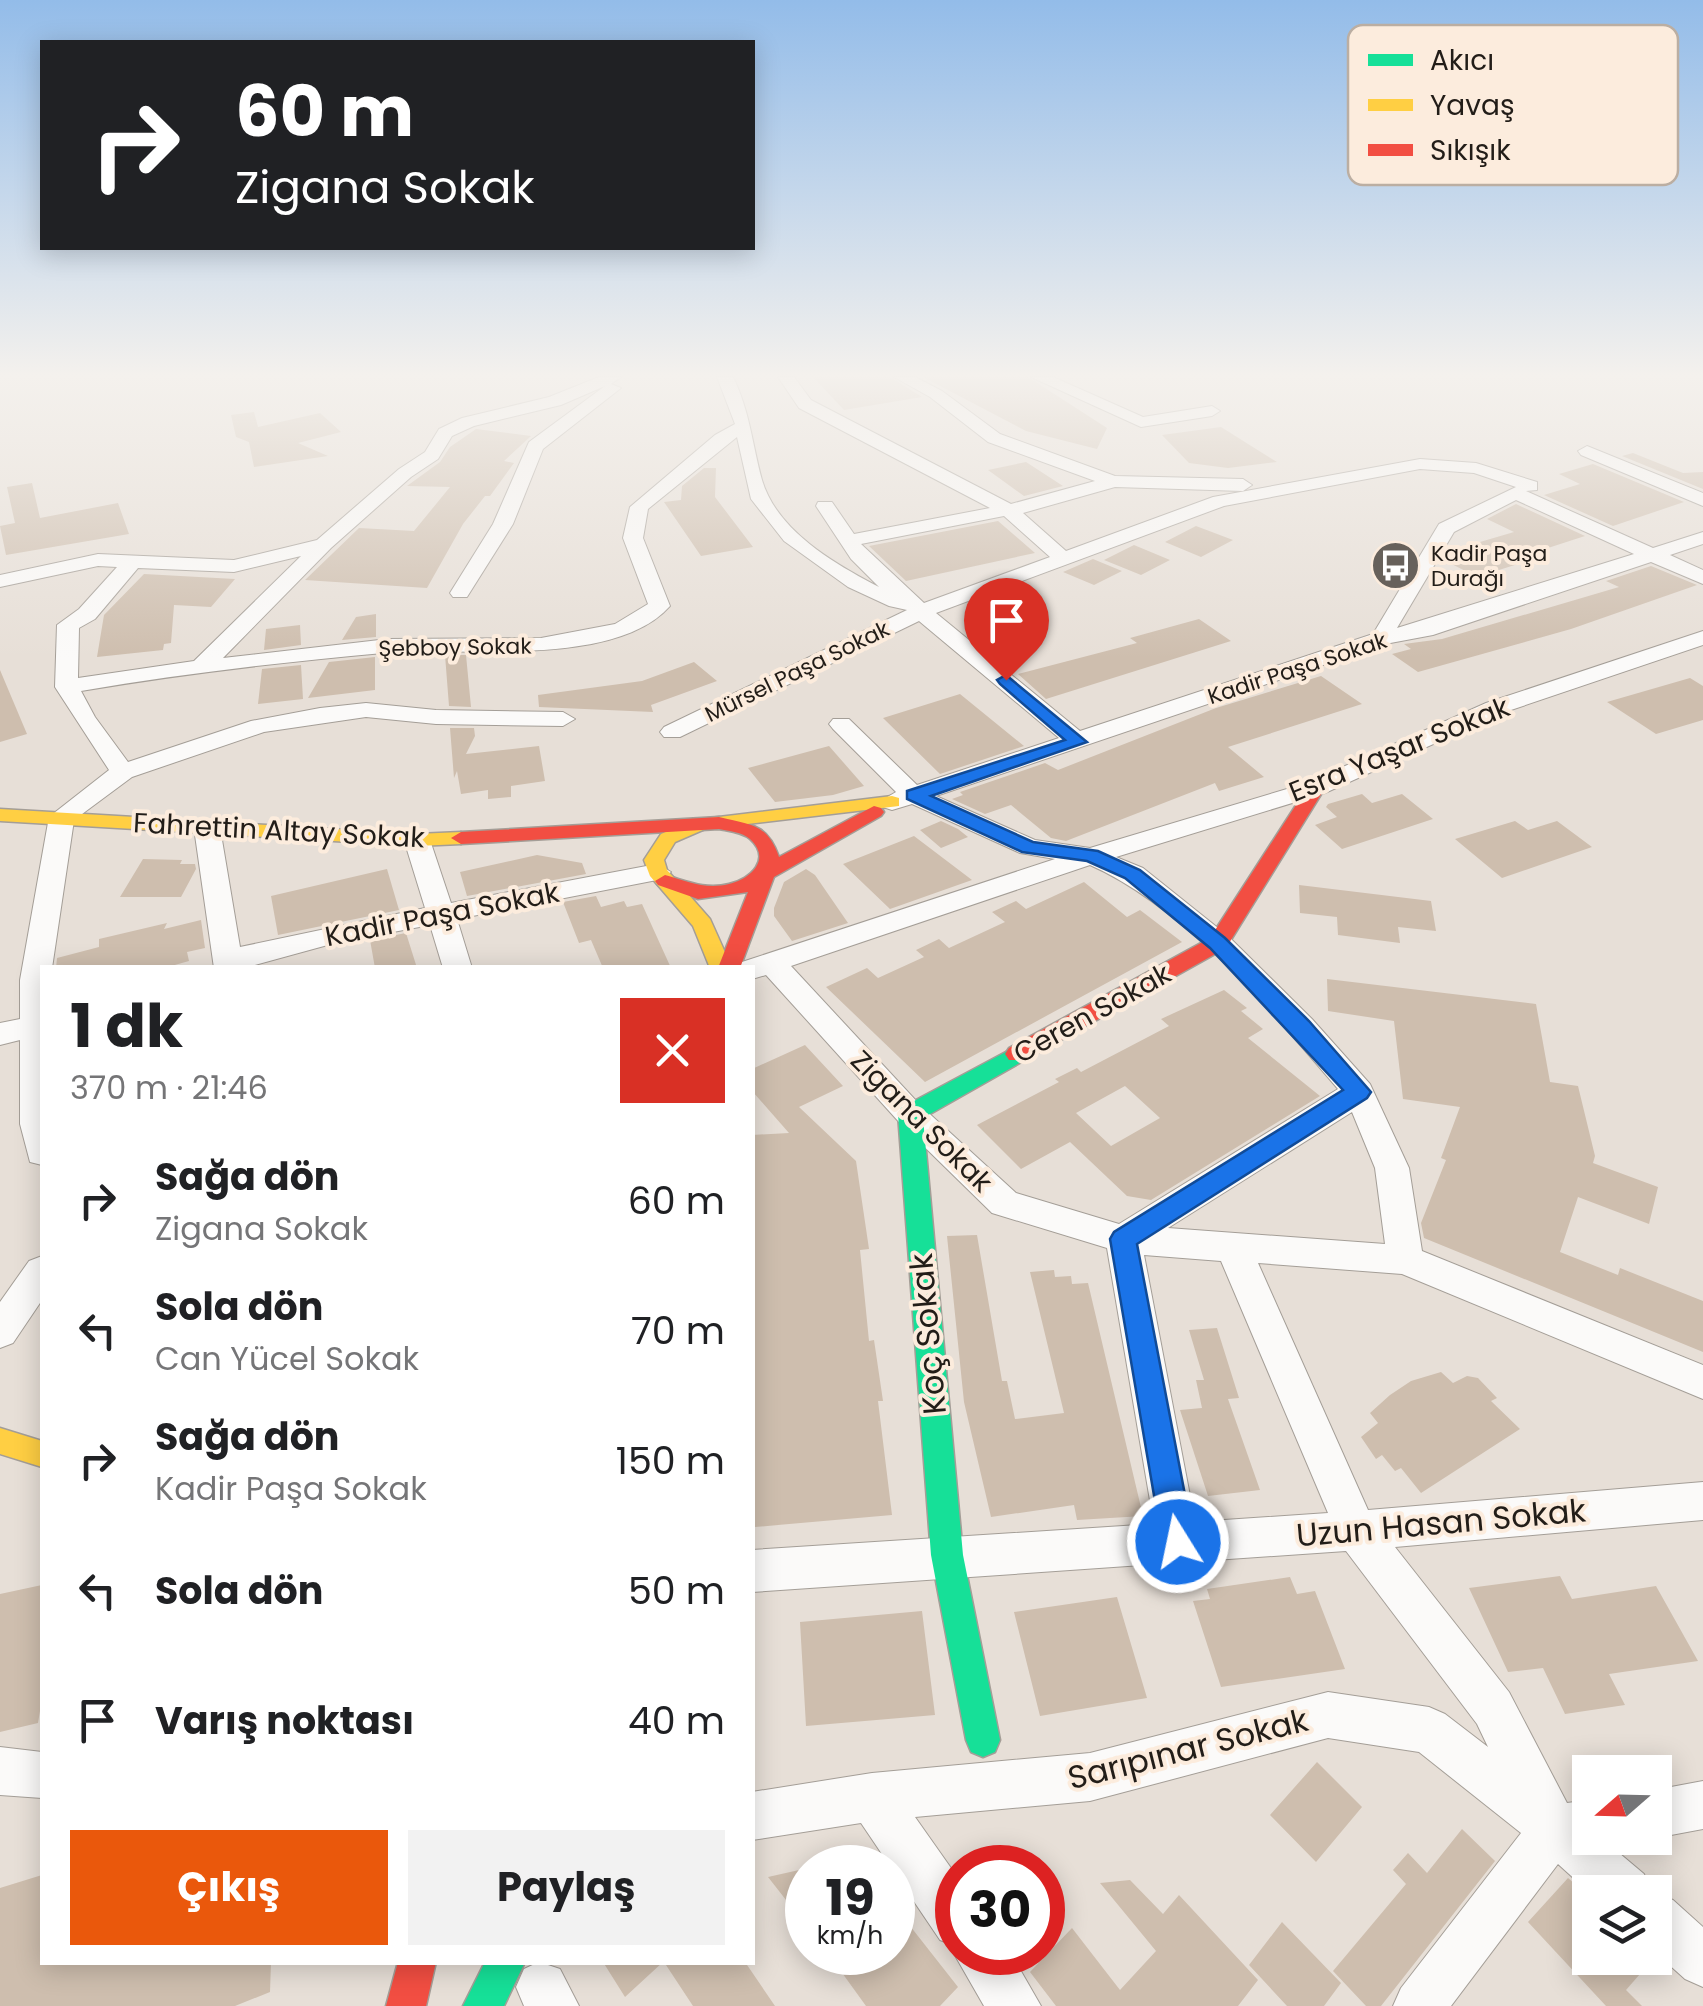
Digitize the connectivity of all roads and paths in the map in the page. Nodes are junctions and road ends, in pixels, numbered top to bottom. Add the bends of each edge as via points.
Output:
1 (409, 471) edge
2 (525, 471) edge
3 (683, 471) edge
4 (751, 471) edge
5 (932, 471) edge
6 (1085, 471) edge
7 (1397, 471) edge
8 (1481, 471) edge
9 (1635, 471) edge
10 (1114, 481) junction
11 (1308, 485) junction
12 (1523, 490) junction
13 (1703, 500) edge
14 (824, 506) dead end
15 (1007, 510) junction
16 (1703, 538) edge
17 (848, 541) junction
18 (324, 544) junction
19 (1650, 556) junction
20 (134, 560) junction
21 (1065, 560) junction
22 (1703, 578) edge
23 (0, 580) edge
24 (460, 593) dead end
25 (922, 611) junction
26 (1381, 638) junction
27 (1703, 638) edge
28 (202, 666) junction
29 (66, 688) junction
30 (563, 719) dead end
31 (840, 724) dead end
32 (672, 732) dead end
33 (1078, 742) junction
34 (123, 772) junction
35 (1316, 788) junction
36 (903, 798) junction
37 (0, 815) edge
38 (62, 817) junction
39 (701, 824) junction
40 (207, 828) junction
41 (558, 832) junction
42 (417, 840) junction
43 (1091, 856) junction
44 (657, 872) junction
45 (764, 873) junction
46 (442, 914) junction
47 (1218, 943) junction
48 (228, 964) edge
49 (457, 965) edge
50 (720, 965) edge
51 (730, 965) edge
52 (762, 966) edge
53 (38, 1025) junction
54 (0, 1034) edge
55 (1359, 1092) junction
56 (910, 1114) junction
57 (40, 1143) edge
58 (1123, 1239) junction
59 (1233, 1247) junction
60 (1405, 1260) junction
61 (40, 1274) edge
62 (0, 1332) edge
63 (1703, 1382) edge
64 (1703, 1501) edge
65 (1356, 1531) junction
66 (1178, 1542) junction
67 (947, 1555) junction
68 (755, 1571) edge
69 (983, 1740) dead end
70 (0, 1771) edge
71 (40, 1775) edge
72 (872, 1797) junction
73 (1703, 1805) edge
74 (1672, 1811) edge
75 (755, 1816) edge
76 (1572, 1825) edge
77 (1572, 1825) edge
78 (1572, 1827) edge
79 (1596, 1855) edge
80 (1612, 1875) edge
81 (935, 1889) edge
82 (1672, 1933) edge
83 (1703, 1961) edge
84 (416, 1965) edge
85 (994, 1975) edge
86 (534, 1985) edge
87 (406, 2006) edge
88 (483, 2006) edge
89 (1015, 2006) edge
90 (1419, 2006) edge

1 - 18 street
2 - 24 street via 504,524
3 - 28 street, Şebboy Sokak via 639,507 633,538 659,606 622,629 542,646 388,646
4 - 25 street via 781,530 869,592
5 - 15 street
6 - 10 street
7 - 11 street
8 - 12 street
9 - 13 street
10 - 11 street
10 - 15 street
11 - 21 street, Mürsel Paşa Sokak via 1183,511
12 - 19 street
12 - 26 street via 1446,528
14 - 17 street
15 - 17 street
15 - 21 street
16 - 19 street, Kadir Paşa Sokak
17 - 25 street
18 - 20 street via 234,566
18 - 28 street
19 - 22 street
19 - 26 street, Kadir Paşa Sokak via 1425,630
20 - 23 street via 98,560
20 - 29 street via 88,614 68,625
21 - 25 street, Mürsel Paşa Sokak
25 - 32 street, Mürsel Paşa Sokak
25 - 33 street
26 - 33 street, Kadir Paşa Sokak
27 - 35 street, Esra Yaşar Sokak via 1494,708
28 - 29 street, Şebboy Sokak
29 - 34 street
30 - 34 street via 366,710 320,715 259,726
31 - 36 street
33 - 36 street, Kadir Paşa Sokak
34 - 38 street
35 - 43 street, Esra Yaşar Sokak
35 - 47 street, Ceren Sokak
36 - 39 street, Kadir Paşa Sokak
36 - 43 street via 1029,847
36 - 45 street, Kadir Paşa Sokak
37 - 38 street, Fahrettin Altay Sokak
38 - 40 street, Fahrettin Altay Sokak
38 - 53 street via 36,980
39 - 41 street, Fahrettin Altay Sokak
39 - 44 street via 668,838 654,860
39 - 45 street via 752,831 770,850
40 - 42 street, Fahrettin Altay Sokak
40 - 48 street
41 - 42 street, Fahrettin Altay Sokak
41 - 44 street via 612,847
42 - 46 street
43 - 47 street via 1133,874
43 - 52 street, Esra Yaşar Sokak
44 - 45 street via 680,889 717,894
44 - 46 street, Kadir Paşa Sokak
44 - 50 street via 703,924
45 - 51 street
46 - 48 street, Kadir Paşa Sokak
46 - 49 street
47 - 55 street
47 - 56 street, Ceren Sokak
52 - 56 street, Zigana Sokak
53 - 54 street
53 - 57 street
55 - 58 street
55 - 60 street via 1392,1168
56 - 58 street, Zigana Sokak via 1004,1203
56 - 67 street, Koç Sokak
58 - 59 street, Zigana Sokak
58 - 66 street
59 - 60 street, Zigana Sokak
59 - 65 street
60 - 63 street, Zigana Sokak
61 - 62 street
64 - 65 street, Uzun Hasan Sokak
65 - 66 street, Uzun Hasan Sokak
65 - 76 street via 1493,1708
66 - 67 street, Uzun Hasan Sokak
67 - 68 street, Uzun Hasan Sokak
67 - 69 street, Koç Sokak
70 - 71 street
72 - 75 street, Sarıpınar Sokak
72 - 77 street, Sarıpınar Sokak via 1090,1777 1328,1715 1429,1730
72 - 81 street
73 - 74 street
78 - 90 street
79 - 80 street, Sarıpınar Sokak
82 - 83 street
84 - 87 street
85 - 89 street
86 - 88 street

